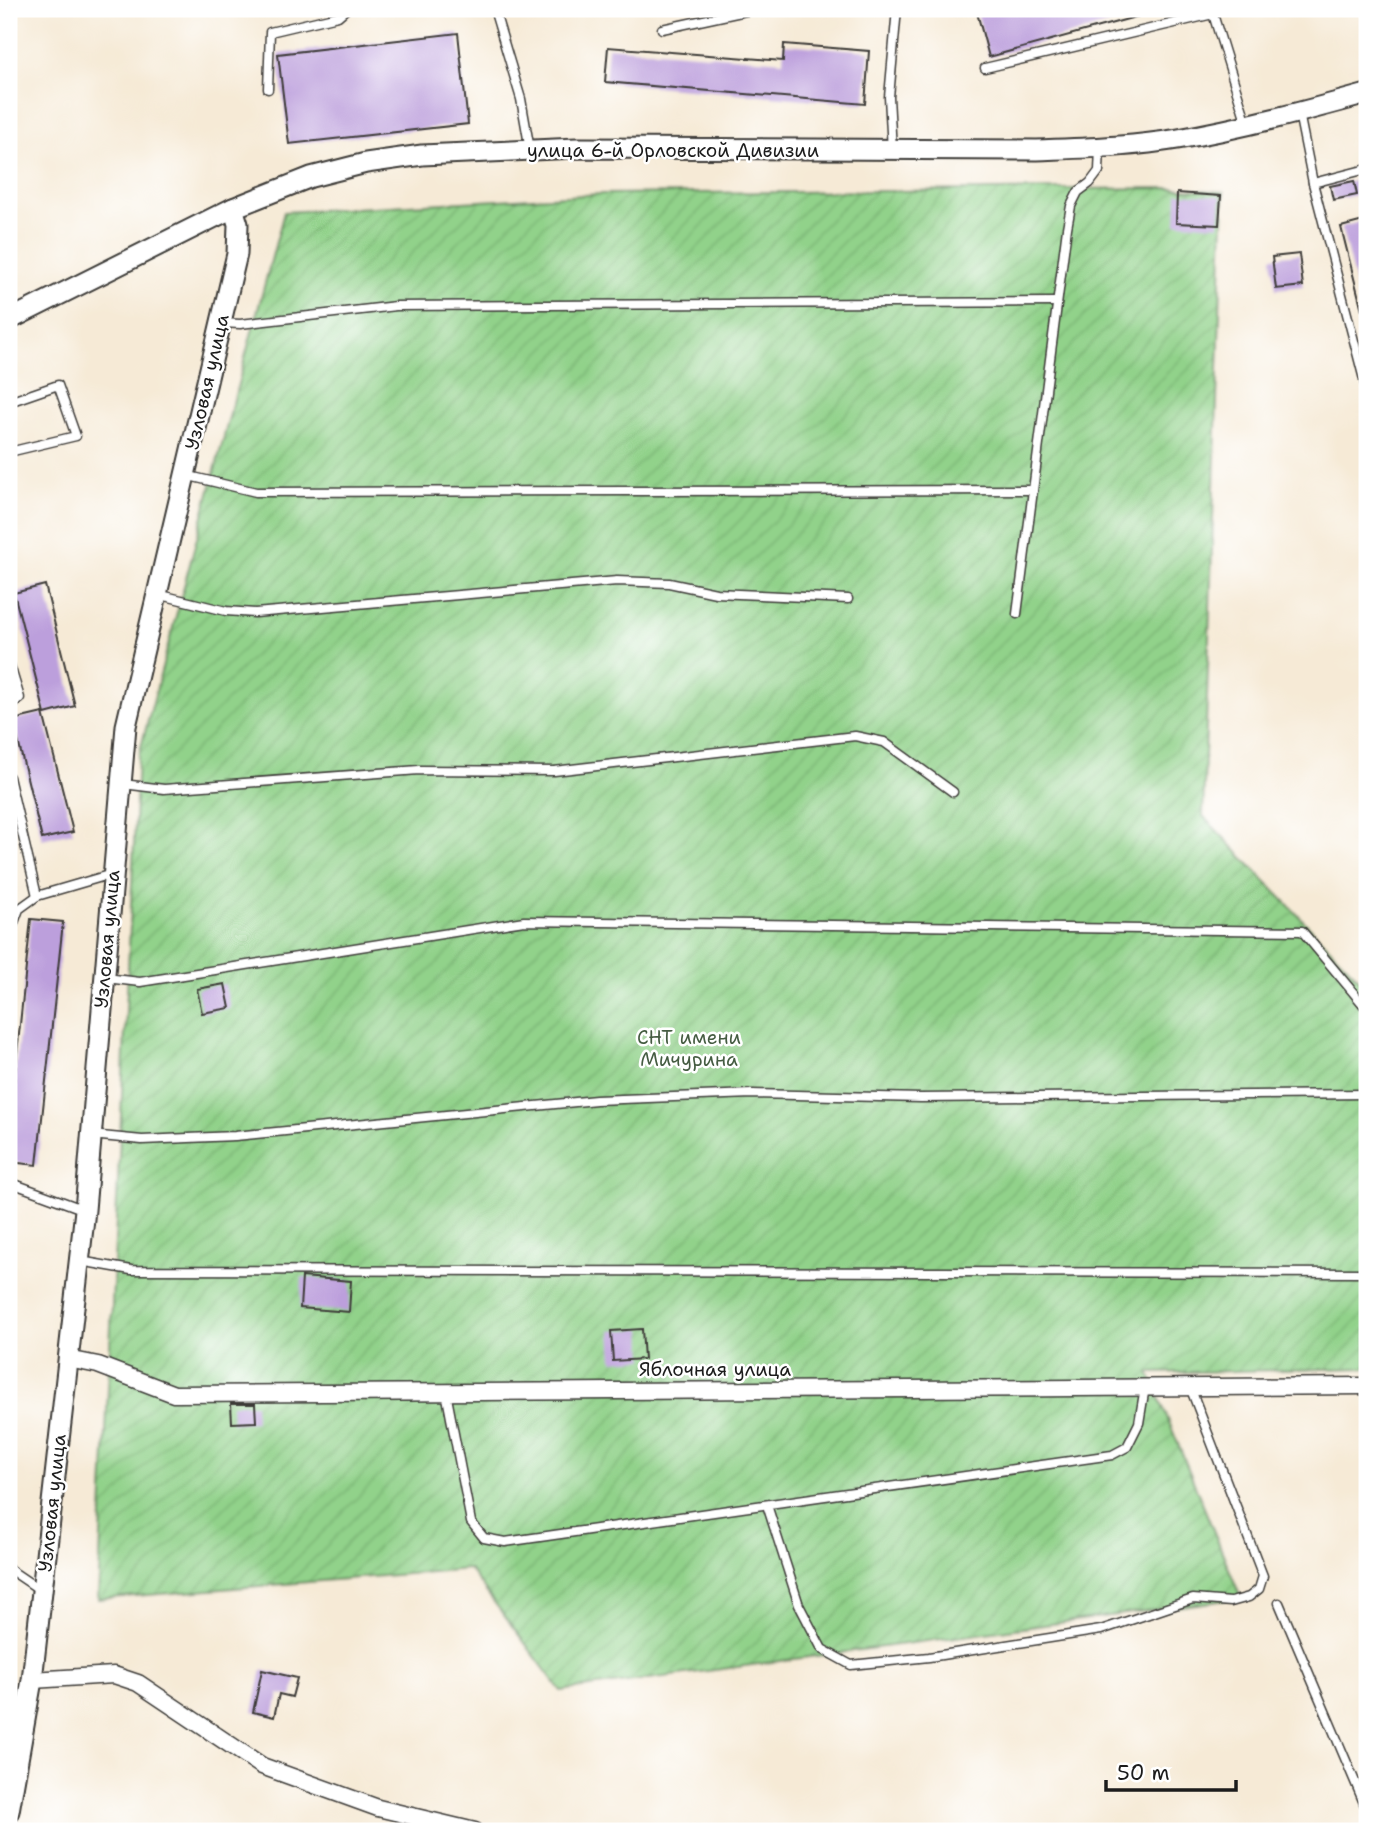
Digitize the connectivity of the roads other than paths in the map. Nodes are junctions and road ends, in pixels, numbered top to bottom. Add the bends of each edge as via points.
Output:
1 (346, 9) edge
2 (494, 9) edge
3 (755, 9) edge
4 (897, 9) edge
5 (662, 29) dead end
6 (985, 68) dead end
7 (268, 89) dead end
8 (1367, 94) edge
9 (1299, 113) junction
10 (1247, 124) junction
11 (1100, 147) junction
12 (892, 149) junction
13 (530, 150) junction
14 (1367, 169) edge
15 (1313, 183) junction
16 (233, 208) junction
17 (1057, 302) junction
18 (9, 320) edge
19 (221, 323) junction
20 (1367, 391) edge
21 (9, 402) edge
22 (9, 452) edge
23 (185, 475) junction
24 (1033, 490) junction
25 (157, 594) junction
26 (848, 599) dead end
27 (1017, 614) dead end
28 (9, 662) edge
29 (9, 709) edge
30 (9, 776) edge
31 (121, 784) junction
32 (953, 792) dead end
33 (113, 874) junction
34 (37, 896) junction
35 (9, 936) edge
36 (104, 978) junction
37 (1367, 1009) edge
38 (1367, 1094) edge
39 (91, 1135) junction
40 (9, 1182) edge
41 (85, 1210) junction
42 (78, 1261) junction
43 (1367, 1273) edge
44 (68, 1359) junction
45 (1367, 1386) edge
46 (1145, 1387) junction
47 (1190, 1387) junction
48 (446, 1392) junction
49 (767, 1505) junction
50 (9, 1569) edge
51 (42, 1591) junction
52 (1279, 1603) dead end
53 (32, 1680) junction
54 (1367, 1810) edge
55 (9, 1811) edge
56 (475, 1831) edge

1 - 7 lane via 338,16 270,32
2 - 13 lane via 521,99
3 - 5 lane
4 - 12 lane via 889,97
6 - 10 lane via 1213,14
8 - 9 street, улица 6-й Орловской Дивизии
9 - 10 street, улица 6-й Орловской Дивизии
9 - 15 lane
10 - 11 street, улица 6-й Орловской Дивизии via 1177,139
11 - 12 street, улица 6-й Орловской Дивизии
11 - 17 lane via 1099,171 1078,192 1072,206
12 - 13 street, улица 6-й Орловской Дивизии
13 - 16 street, улица 6-й Орловской Дивизии via 422,155 366,163 311,177
14 - 15 lane
15 - 20 lane
16 - 18 street, улица 6-й Орловской Дивизии
16 - 19 street, Узловая улица via 239,238
17 - 19 lane via 396,306
17 - 24 lane
19 - 23 street, Узловая улица
21 - 22 lane via 58,384 76,436
23 - 24 lane via 256,492
23 - 25 street, Узловая улица
24 - 27 lane
25 - 26 lane via 226,611 256,613 617,582 669,583 716,593
25 - 31 street, Узловая улица via 126,726
28 - 29 lane via 20,698
30 - 34 lane
31 - 32 lane via 164,789 419,770 554,771 855,736 884,742
31 - 33 street, Узловая улица
33 - 34 lane
33 - 36 street, Узловая улица
34 - 35 lane via 19,909
36 - 37 lane via 140,982 524,921 1302,931
36 - 39 street, Узловая улица
38 - 39 lane via 921,1098 752,1094 596,1100 235,1136 142,1140
39 - 41 street, Узловая улица
40 - 41 lane
41 - 42 street, Узловая улица
42 - 43 lane via 131,1270
42 - 44 street, Узловая улица
44 - 48 street, Яблочная улица via 98,1365 174,1394
44 - 51 street, Узловая улица
45 - 47 street, Яблочная улица
46 - 47 street, Яблочная улица
46 - 48 street, Яблочная улица
46 - 49 lane via 1139,1423 1127,1447 1112,1455
47 - 49 lane via 1263,1576 1259,1589 1249,1597 1231,1602 1193,1599 1101,1630 851,1665 822,1649 799,1605
48 - 49 lane via 471,1522 484,1538 505,1542
50 - 51 lane
51 - 53 street, Узловая улица
52 - 54 lane
53 - 55 street, Узловая улица
53 - 56 street via 114,1675 138,1683 262,1766 378,1808

